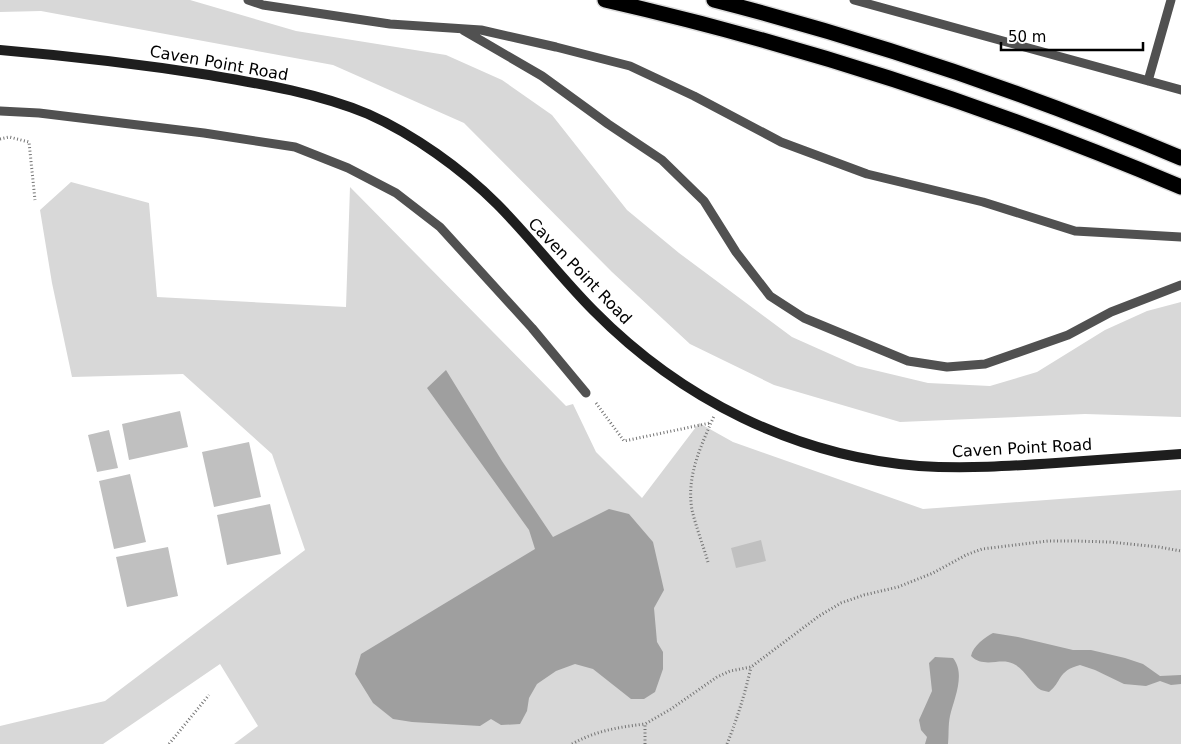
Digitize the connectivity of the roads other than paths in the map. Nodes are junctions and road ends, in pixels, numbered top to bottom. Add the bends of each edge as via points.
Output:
1 (248, 0) edge
2 (605, 0) edge
3 (714, 0) edge
4 (854, 0) edge
5 (1171, 0) edge
6 (460, 29) junction
7 (0, 50) edge
8 (1148, 81) junction
9 (1181, 90) edge
10 (0, 111) edge
11 (1181, 158) edge
12 (1181, 187) edge
13 (1181, 237) edge
14 (1181, 285) edge
15 (586, 393) dead end
16 (1181, 454) edge

1 - 6 lane via 327,16
2 - 12 highway via 750,37 916,87 1038,130
3 - 11 highway via 941,68
4 - 8 lane
5 - 8 lane
6 - 13 lane via 500,34 630,66 780,142 867,174 983,202 1075,231
6 - 14 lane via 542,76 662,160 704,200 736,252 770,296 804,318 908,361 947,367 985,364 1068,335 1112,312
7 - 16 street, Caven Point Road via 166,68 272,85 368,114 415,140 458,170 496,204 594,311 650,362 718,406 779,435 850,456 917,466 987,468
8 - 9 lane
10 - 15 lane via 204,133 295,147 348,168 396,193 440,227

